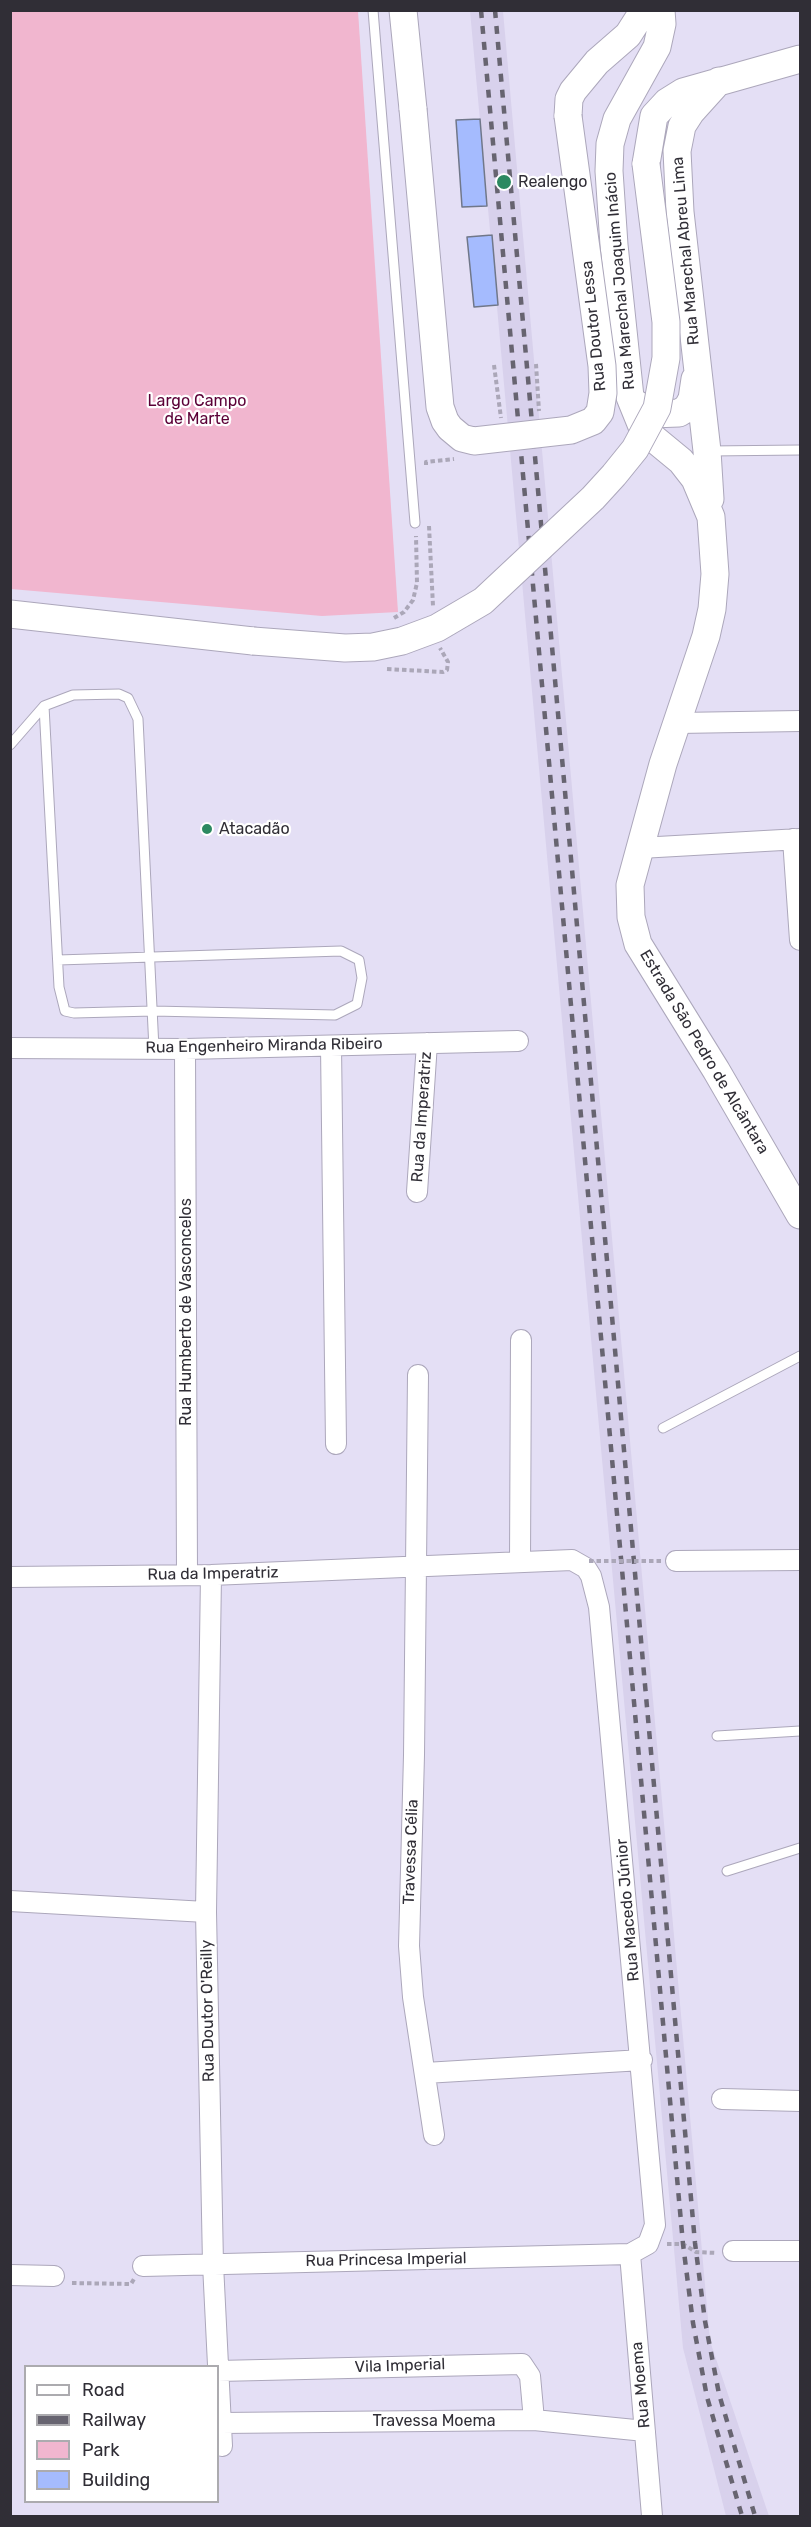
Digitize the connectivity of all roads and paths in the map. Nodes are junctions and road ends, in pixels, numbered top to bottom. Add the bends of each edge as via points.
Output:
1 (373, 10) edge
2 (403, 10) edge
3 (644, 10) edge
4 (661, 10) edge
5 (801, 59) edge
6 (719, 81) junction
7 (536, 364) dead end
8 (494, 365) dead end
9 (696, 372) junction
10 (630, 397) junction
11 (541, 434) junction
12 (503, 439) junction
13 (801, 450) edge
14 (707, 451) junction
15 (461, 459) dead end
16 (426, 469) dead end
17 (711, 518) junction
18 (415, 523) joint
19 (10, 614) edge
20 (388, 622) dead end
21 (44, 706) junction
22 (801, 721) edge
23 (678, 723) junction
24 (10, 745) edge
25 (797, 839) edge
26 (640, 848) junction
27 (801, 940) edge
28 (150, 958) junction
29 (58, 960) junction
30 (153, 1011) junction
31 (518, 1041) dead end
32 (427, 1043) junction
33 (331, 1046) junction
34 (10, 1048) edge
35 (154, 1049) junction
36 (185, 1049) junction
37 (417, 1192) dead end
38 (801, 1215) edge
39 (521, 1340) dead end
40 (801, 1356) edge
41 (418, 1375) dead end
42 (663, 1428) dead end
43 (336, 1444) dead end
44 (801, 1560) edge
45 (583, 1561) junction
46 (670, 1561) joint
47 (520, 1562) junction
48 (416, 1567) junction
49 (187, 1575) junction
50 (211, 1575) junction
51 (10, 1577) edge
52 (801, 1731) edge
53 (717, 1736) dead end
54 (801, 1848) edge
55 (727, 1871) dead end
56 (10, 1901) edge
57 (206, 1912) junction
58 (642, 2060) junction
59 (425, 2073) junction
60 (722, 2099) dead end
61 (801, 2101) edge
62 (434, 2135) dead end
63 (648, 2244) junction
64 (733, 2251) joint
65 (801, 2251) edge
66 (630, 2254) junction
67 (213, 2264) junction
68 (143, 2266) dead end
69 (10, 2275) edge
70 (54, 2276) dead end
71 (131, 2283) dead end
72 (75, 2284) dead end
73 (218, 2365) edge
74 (219, 2371) edge
75 (219, 2388) edge
76 (534, 2420) junction
77 (221, 2422) junction
78 (645, 2431) junction
79 (222, 2446) dead end
80 (652, 2517) edge

1 - 18 lane
2 - 12 main road, Rua Doutor Lessa, bridge via 440,407 445,421 462,438
3 - 11 main road, Rua Doutor Lessa, bridge via 628,35 597,62 569,99 568,116 602,366 600,412 593,422
4 - 10 main road, Rua Marechal Joaquim Inácio via 657,47 617,120 610,144 614,245
5 - 6 main road
6 - 9 main road, Rua Marechal Abreu Lima via 682,126 677,151
6 - 19 main road, bridge via 683,92 659,110 650,130 646,164 666,322 666,358 657,408 635,450 614,475 483,601 438,628 402,641 345,648
7 - 11 path
8 - 12 path
9 - 10 main road via 692,399 679,413 652,414
9 - 14 main road, Rua Marechal Abreu Lima
10 - 17 main road, Rua Marechal Joaquim Inácio via 647,433 689,469
11 - 12 main road, Rua Doutor Lessa, bridge
13 - 14 lane
14 - 17 main road, Rua Marechal Abreu Lima
15 - 16 path via 426,462
17 - 23 main road, Rua Marechal Joaquim Inácio via 715,574 712,609
18 - 20 path via 418,569 413,600 404,612
21 - 24 lane
21 - 28 lane via 73,695 119,694 128,698 138,719
21 - 29 lane
22 - 23 street
23 - 26 main road, Rua Marechal Joaquim Inácio
25 - 26 street
25 - 27 street
26 - 38 main road, Estrada São Pedro de Alcântara via 630,885 631,917 638,944
28 - 29 lane
28 - 30 lane
28 - 30 lane via 341,951 359,960 362,978 357,1004 334,1015
29 - 30 lane via 65,1011
30 - 35 lane
31 - 32 street, Rua Engenheiro Miranda Ribeiro
32 - 33 street, Rua Engenheiro Miranda Ribeiro
32 - 37 street, Rua da Imperatriz
33 - 36 street, Rua Engenheiro Miranda Ribeiro
33 - 43 street
34 - 35 street, Rua Engenheiro Miranda Ribeiro
35 - 36 street, Rua Engenheiro Miranda Ribeiro
36 - 49 street, Rua Humberto de Vasconcelos
39 - 47 street
40 - 42 lane
41 - 48 street
44 - 46 street
45 - 46 path, bridge
45 - 47 street, Rua da Imperatriz
45 - 58 street, Rua Macedo Júnior via 599,1607
47 - 48 street, Rua da Imperatriz
48 - 50 street, Rua da Imperatriz
48 - 59 street, Travessa Célia via 409,1946
49 - 50 street, Rua da Imperatriz
49 - 51 street, Rua da Imperatriz
50 - 57 street, Rua Doutor O'Reilly
52 - 53 lane
54 - 55 lane
56 - 57 street
57 - 67 street, Rua Doutor O'Reilly
58 - 59 street
58 - 63 street, Rua Macedo Júnior via 655,2225
59 - 62 street, Travessa Célia
60 - 61 street
63 - 64 path via 683,2244 702,2253
63 - 66 street
64 - 65 street
66 - 67 street, Rua Princesa Imperial
66 - 78 street, Rua Moema
67 - 68 street, Rua Princesa Imperial
67 - 73 street, Rua Doutor O'Reilly
69 - 70 street
71 - 72 path
74 - 76 street, Vila Imperial via 522,2364 530,2376
75 - 77 street, Rua Doutor O'Reilly
76 - 77 street, Travessa Moema
76 - 78 street, Travessa Moema
77 - 79 street, Rua Doutor O'Reilly
78 - 80 street, Rua Moema

